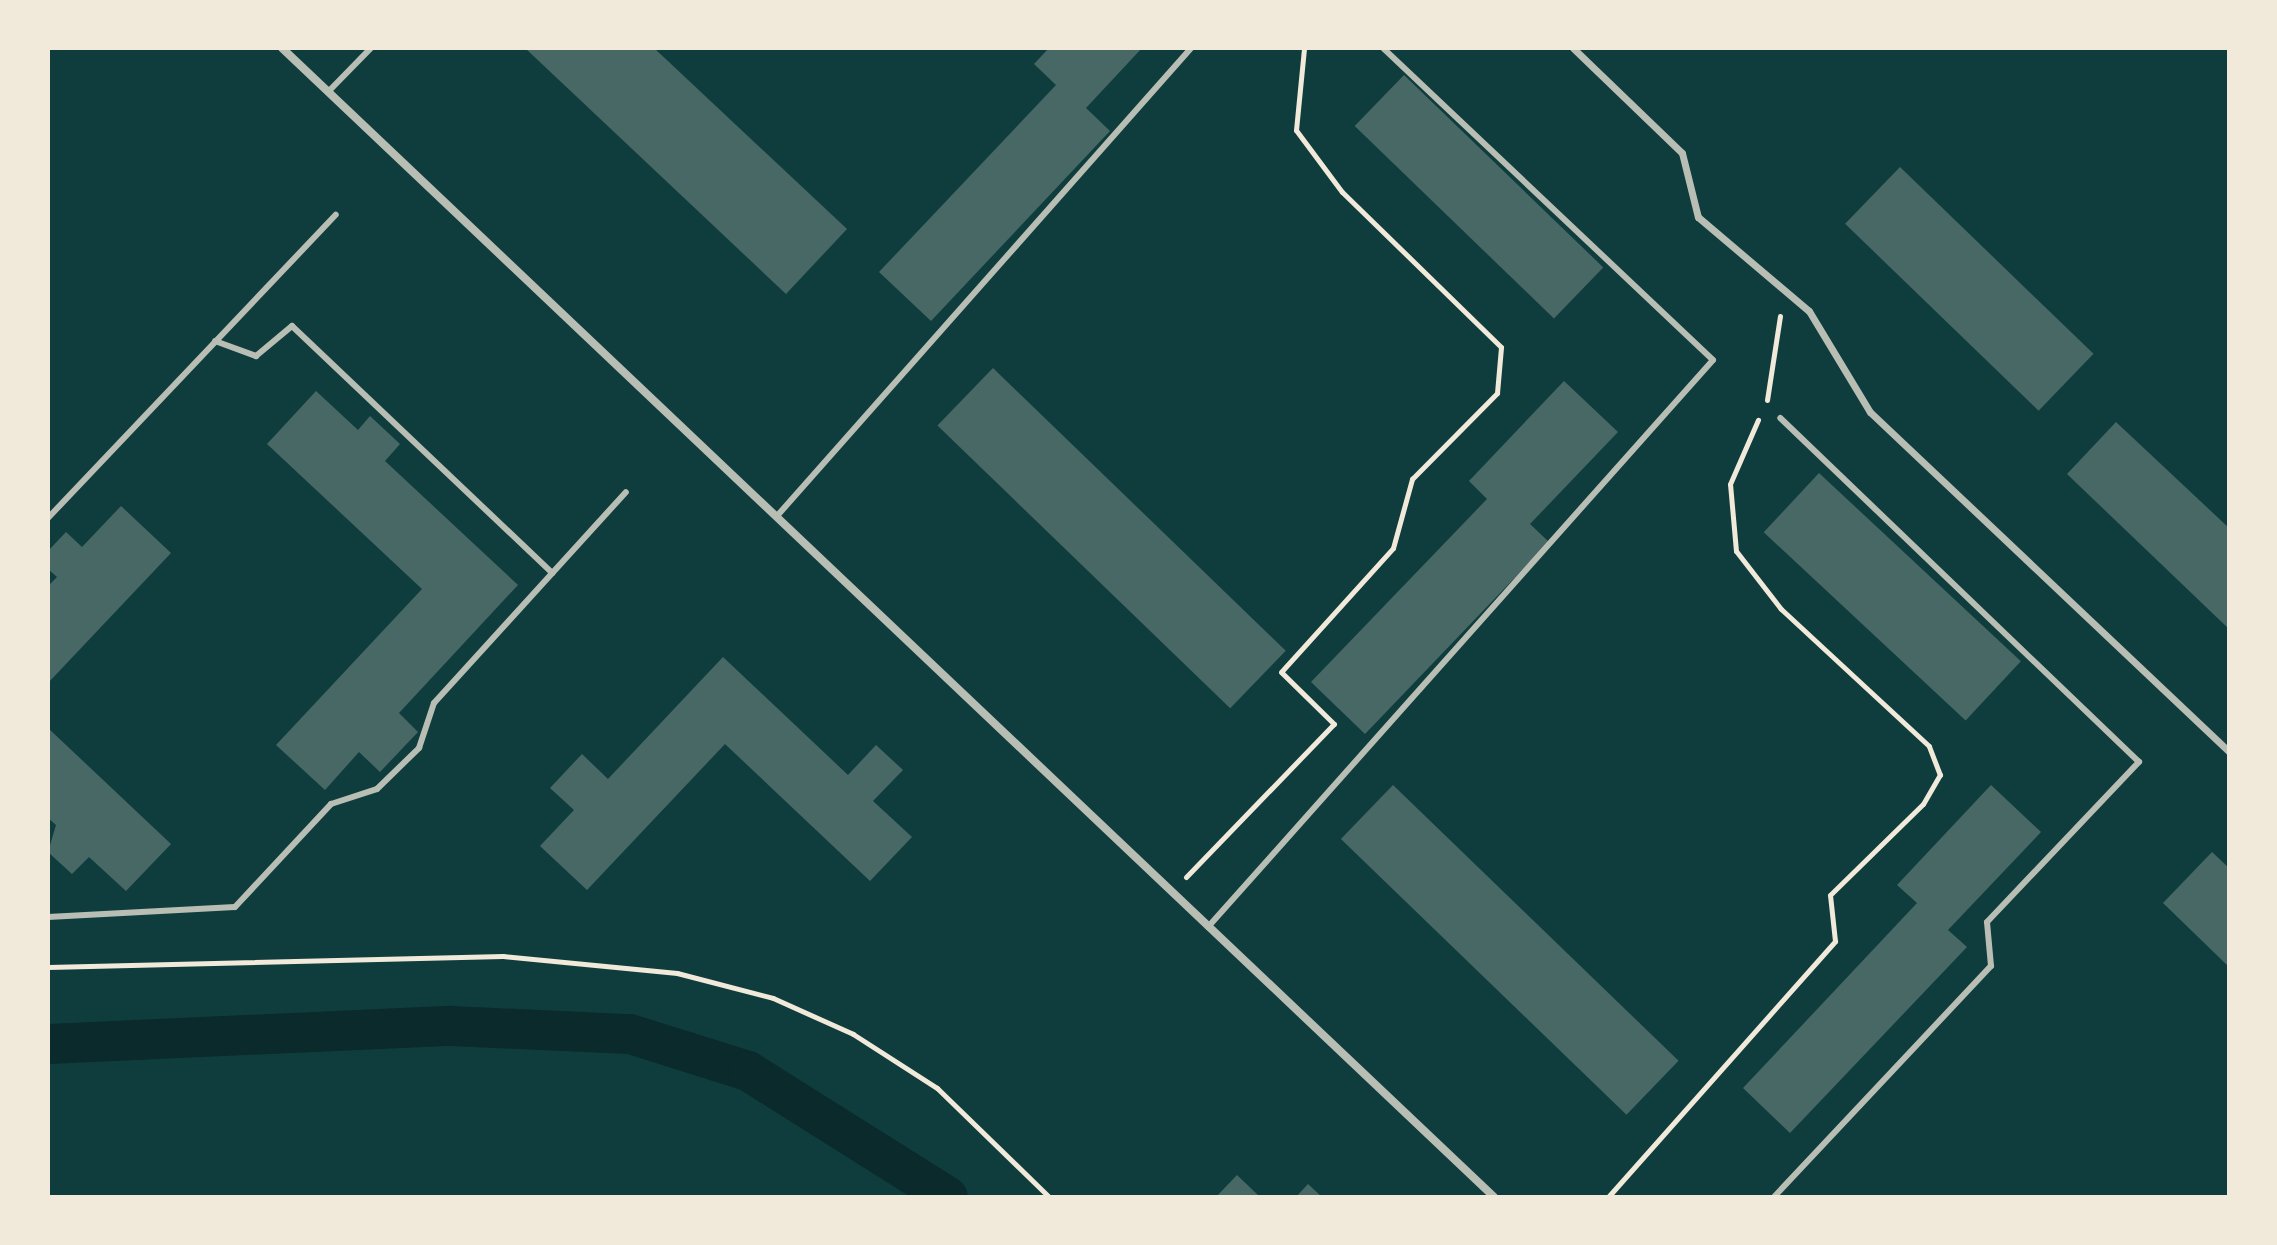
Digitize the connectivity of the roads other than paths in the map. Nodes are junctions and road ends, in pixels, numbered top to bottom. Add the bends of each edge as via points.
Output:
1 (282, 48) edge
2 (371, 48) edge
3 (1191, 48) edge
4 (1383, 48) edge
5 (1573, 48) edge
6 (328, 92) junction
7 (336, 215) dead end
8 (215, 341) junction
9 (1780, 418) dead end
10 (626, 492) dead end
11 (777, 516) junction
12 (48, 518) edge
13 (552, 573) junction
14 (2229, 751) edge
15 (48, 917) edge
16 (1208, 927) junction
17 (1494, 1197) edge
18 (1774, 1197) edge

1 - 6 street
2 - 6 lane
3 - 11 lane
4 - 16 lane via 1713,360
5 - 14 street via 1682,153 1698,217 1809,311 1870,412
6 - 11 street
7 - 8 lane
8 - 12 lane
8 - 13 lane via 256,356 292,326
9 - 18 lane via 2139,762 1987,922 1991,966
10 - 13 lane
11 - 16 street
13 - 15 lane via 434,703 419,748 377,789 331,804 235,907
16 - 17 street

